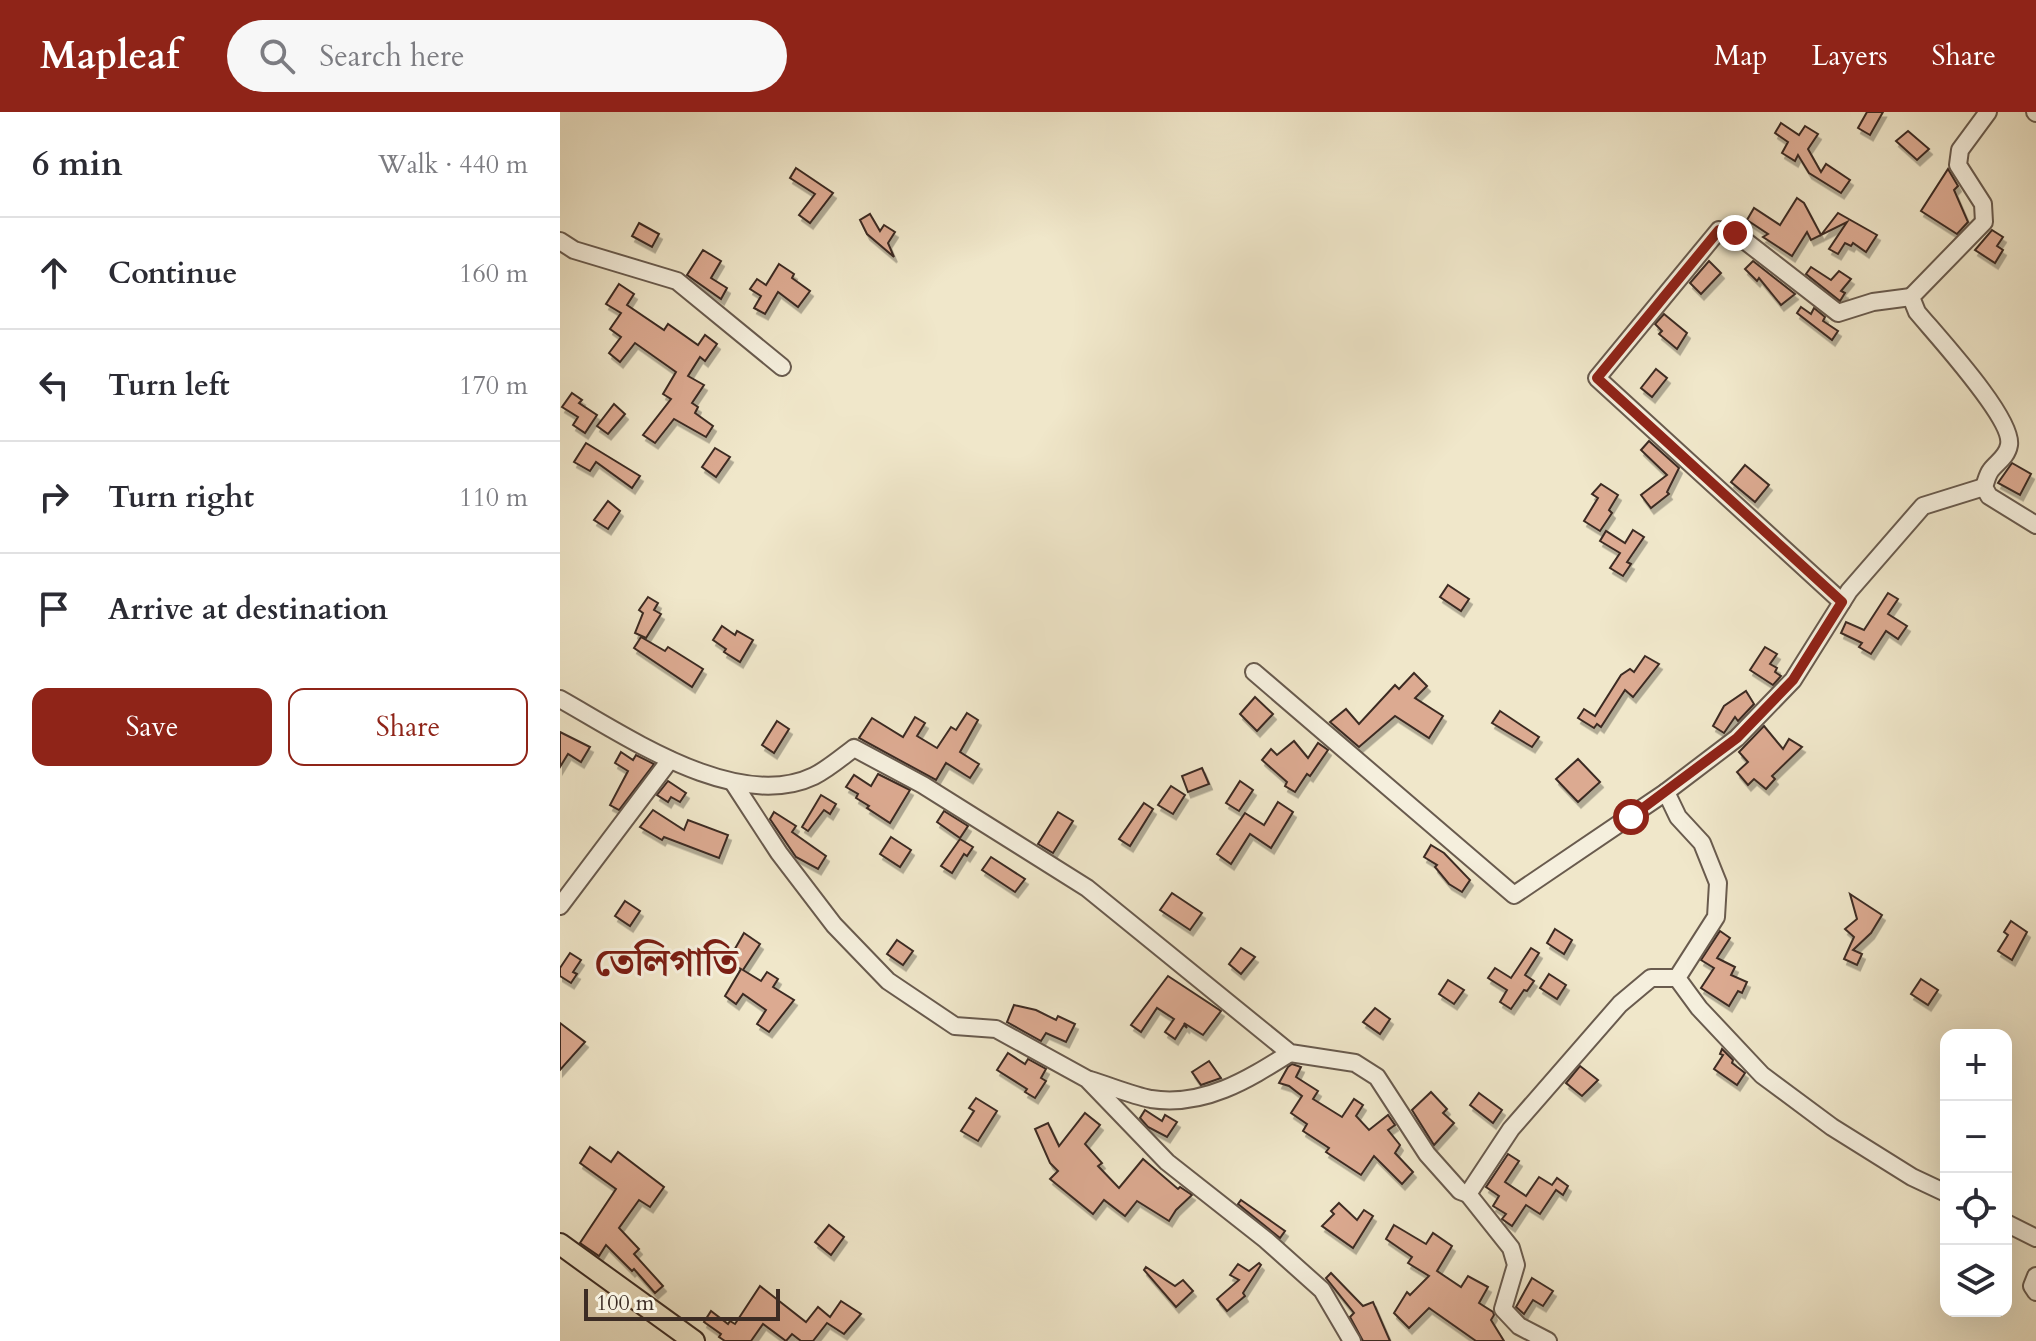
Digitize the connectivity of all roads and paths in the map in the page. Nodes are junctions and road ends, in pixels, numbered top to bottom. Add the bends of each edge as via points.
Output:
1 (1988, 112) edge
2 (560, 241) edge
3 (1911, 297) junction
4 (782, 367) dead end
5 (1984, 487) junction
6 (2036, 525) edge
7 (1842, 602) junction
8 (1254, 672) dead end
9 (560, 699) edge
10 (670, 760) junction
11 (734, 784) junction
12 (1666, 792) junction
13 (560, 906) edge
14 (1677, 978) junction
15 (1290, 1053) junction
16 (1087, 1079) junction
17 (1940, 1190) edge
18 (1468, 1194) junction
19 (2012, 1226) edge
20 (2036, 1238) edge
21 (560, 1244) edge
22 (2036, 1276) edge
23 (2036, 1292) edge
24 (694, 1341) edge
25 (1352, 1341) edge
26 (1548, 1341) edge

1 - 3 street via 1960,150 1958,165 1983,204 1984,222
2 - 4 street via 677,281
3 - 5 street via 2007,429 2010,444
3 - 7 street via 1838,313 1735,233 1719,230 1597,378
5 - 6 street via 1989,496
5 - 7 street via 1923,506
7 - 12 street via 1793,680 1737,738
8 - 12 street via 1514,895
9 - 10 street
10 - 11 street
10 - 13 street
11 - 15 street via 774,785 813,776 854,748 1087,888
11 - 16 street via 834,925 888,981 955,1026 996,1029
12 - 14 street via 1678,817 1702,843 1718,883 1716,917
14 - 17 street via 1762,1075 1832,1127
14 - 18 street via 1651,978 1620,1004 1511,1129
15 - 16 street via 1242,1083 1199,1099 1151,1099
15 - 18 street via 1355,1063 1377,1077 1427,1154
16 - 25 street via 1167,1162 1322,1290
18 - 26 street via 1511,1248 1516,1265 1503,1309 1519,1326
19 - 20 street
21 - 24 main road
22 - 23 street

